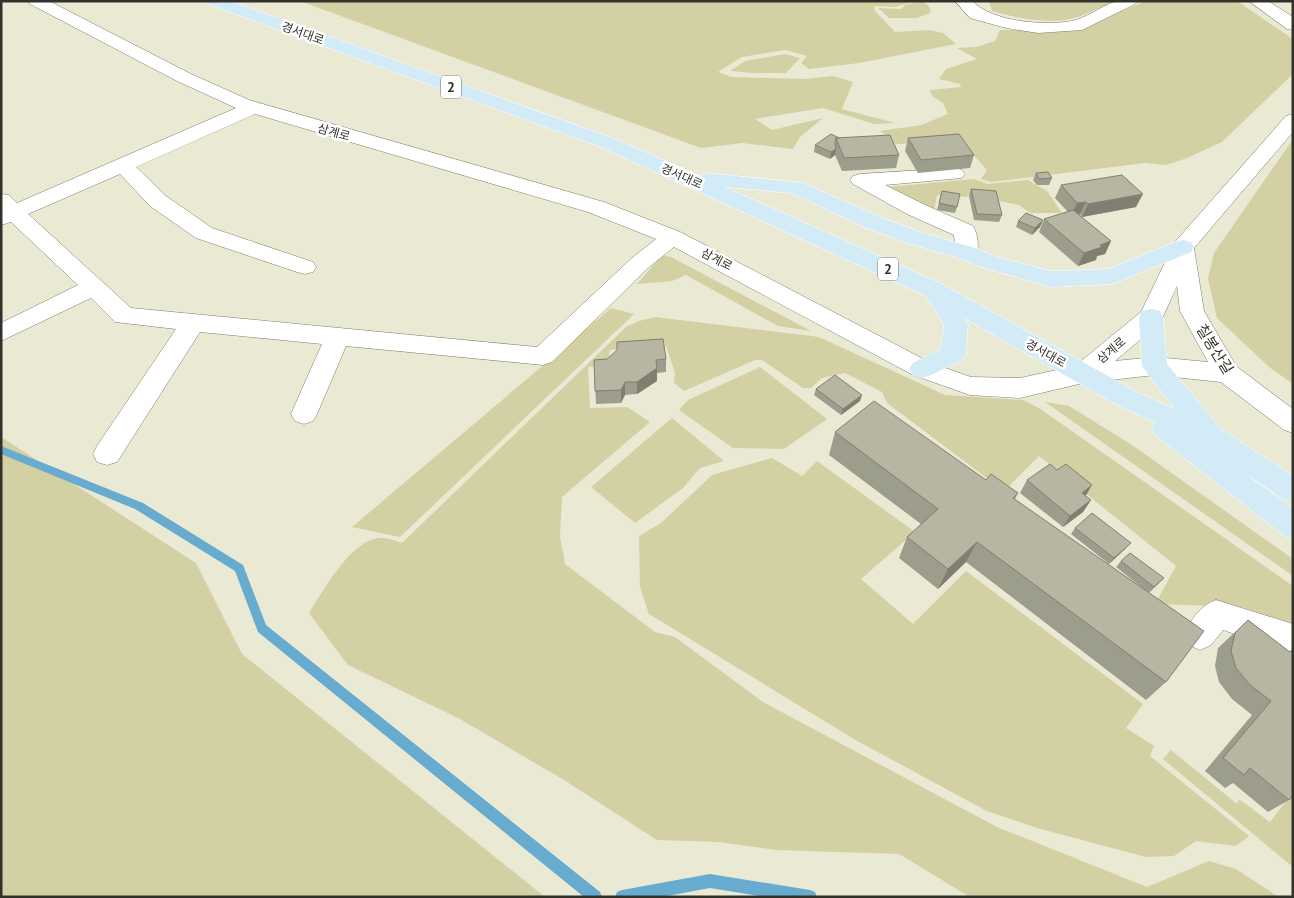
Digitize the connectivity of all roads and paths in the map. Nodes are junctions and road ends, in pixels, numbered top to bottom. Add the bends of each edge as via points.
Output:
1 (36, 1) edge
2 (214, 1) edge
3 (963, 1) edge
4 (1129, 1) edge
5 (1257, 1) edge
6 (1293, 25) edge
7 (253, 108) junction
8 (1293, 120) edge
9 (123, 165) junction
10 (955, 174) edge
11 (686, 177) junction
12 (6, 210) edge
13 (672, 237) junction
14 (1183, 247) junction
15 (967, 254) junction
16 (305, 267) dead end
17 (94, 287) junction
18 (934, 290) junction
19 (1151, 316) junction
20 (194, 322) junction
21 (1, 333) edge
22 (338, 336) junction
23 (1155, 366) junction
24 (922, 369) junction
25 (1227, 373) junction
26 (1083, 374) junction
27 (1128, 399) junction
28 (304, 414) dead end
29 (1293, 423) edge
30 (1214, 438) junction
31 (107, 454) dead end
32 (1293, 491) edge
33 (1293, 526) edge
34 (1200, 635) edge
35 (1293, 638) edge

1 - 7 street, 삼계로 via 183,77
2 - 11 main road, 경서대로 / 2 via 608,143
3 - 4 street via 976,14 1038,28 1076,26
5 - 6 street
7 - 9 street
7 - 13 street, 삼계로 via 596,208
8 - 14 street, 삼계로
9 - 12 street
9 - 16 street via 158,202 204,233
10 - 15 street via 860,180 965,231
11 - 15 main road via 796,187 872,222
11 - 18 main road, 경서대로 / 2
12 - 17 street
13 - 22 street via 640,263 543,356
13 - 24 street, 삼계로
14 - 15 main road via 1112,276 1051,279
14 - 19 street, 삼계로
14 - 25 street, 칠봉산길 via 1192,311
17 - 20 street via 124,316
17 - 21 street
18 - 24 main road via 956,324 953,354
18 - 26 main road, 경서대로 / 2
19 - 23 main road
19 - 26 street, 삼계로
20 - 22 street
20 - 31 street
22 - 28 street
23 - 25 street
23 - 26 street
23 - 30 main road, 2
24 - 26 street, 삼계로 via 970,386 1020,388
25 - 29 street, 칠봉산길
26 - 27 main road, 경서대로 / 2
27 - 30 main road, 경서대로 / 2
27 - 33 main road, 경서대로 / 2
30 - 32 main road, 경서대로 / 2
34 - 35 street via 1216,614

